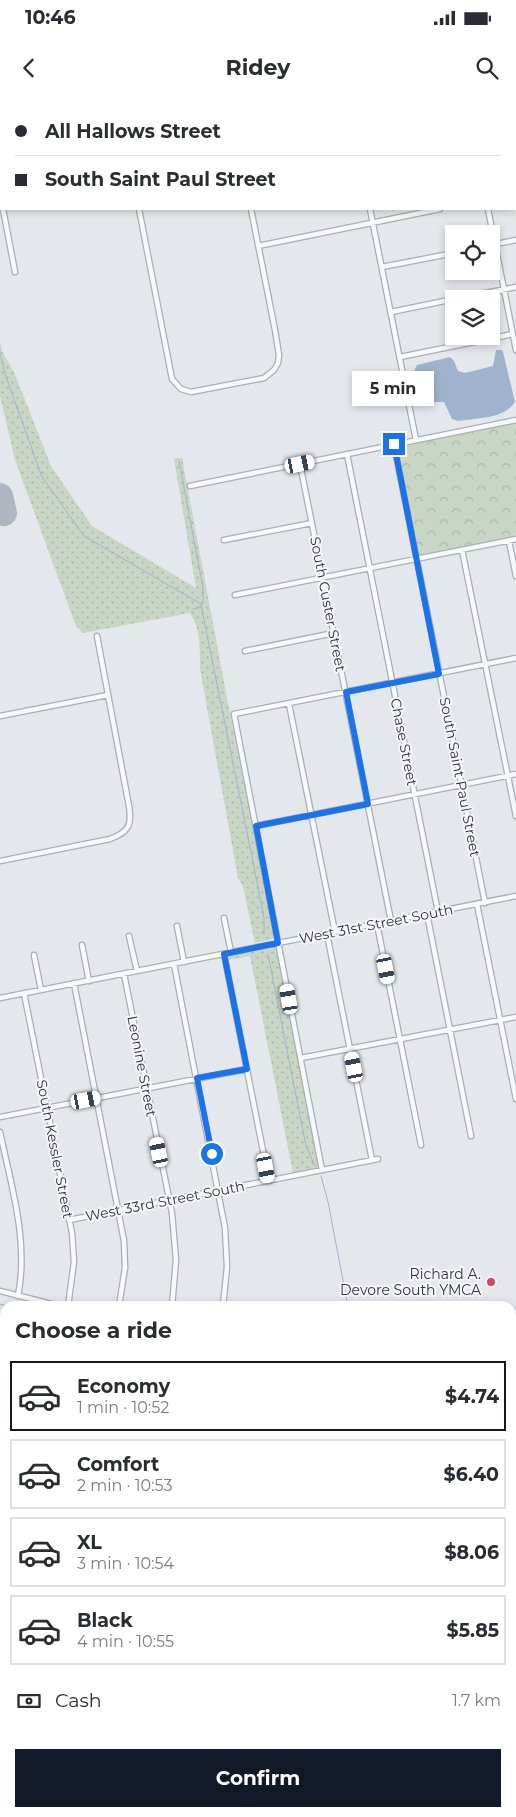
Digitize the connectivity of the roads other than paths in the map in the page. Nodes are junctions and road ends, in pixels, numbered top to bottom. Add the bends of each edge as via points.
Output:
1 (3, 210) edge
2 (139, 210) edge
3 (251, 210) edge
4 (370, 210) edge
5 (435, 210) edge
6 (488, 210) edge
7 (372, 222) junction
8 (490, 225) edge
9 (516, 240) edge
10 (500, 243) edge
11 (258, 246) junction
12 (445, 254) edge
13 (382, 267) junction
14 (15, 272) dead end
15 (500, 273) edge
16 (516, 287) edge
17 (504, 289) junction
18 (499, 290) edge
19 (445, 301) edge
20 (391, 312) junction
21 (513, 334) junction
22 (516, 350) edge
23 (400, 357) junction
24 (516, 420) edge
25 (416, 440) junction
26 (394, 444) junction
27 (346, 454) junction
28 (300, 464) junction
29 (190, 486) dead end
30 (312, 523) junction
31 (516, 539) edge
32 (224, 540) dead end
33 (509, 541) junction
34 (462, 550) junction
35 (416, 559) junction
36 (370, 569) junction
37 (516, 576) edge
38 (323, 578) junction
39 (235, 595) dead end
40 (334, 633) junction
41 (97, 636) dead end
42 (245, 650) dead end
43 (516, 658) edge
44 (485, 665) junction
45 (439, 674) junction
46 (393, 683) junction
47 (346, 692) junction
48 (108, 695) junction
49 (289, 704) junction
50 (0, 716) edge
51 (516, 774) edge
52 (508, 776) junction
53 (461, 785) junction
54 (415, 794) junction
55 (368, 804) junction
56 (312, 815) junction
57 (516, 816) edge
58 (256, 826) junction
59 (0, 861) edge
60 (516, 896) edge
61 (485, 903) junction
62 (477, 904) junction
63 (438, 912) junction
64 (428, 914) junction
65 (224, 918) dead end
66 (391, 921) junction
67 (377, 924) junction
68 (178, 926) dead end
69 (335, 932) junction
70 (327, 934) junction
71 (129, 936) dead end
72 (278, 943) junction
73 (82, 945) dead end
74 (231, 952) junction
75 (224, 954) junction
76 (34, 955) dead end
77 (184, 962) junction
78 (174, 964) junction
79 (136, 971) junction
80 (124, 974) junction
81 (89, 980) junction
82 (74, 983) junction
83 (41, 990) junction
84 (24, 993) junction
85 (0, 998) edge
86 (516, 1016) edge
87 (500, 1020) junction
88 (450, 1029) junction
89 (400, 1039) junction
90 (350, 1048) junction
91 (301, 1058) junction
92 (247, 1069) junction
93 (197, 1078) junction
94 (146, 1088) junction
95 (96, 1098) junction
96 (516, 1099) edge
97 (46, 1108) junction
98 (0, 1117) edge
99 (0, 1132) edge
100 (472, 1136) dead end
101 (421, 1145) dead end
102 (322, 1170) junction
103 (269, 1181) junction
104 (219, 1191) junction
105 (169, 1200) junction
106 (119, 1210) junction
107 (69, 1220) junction
108 (0, 1291) edge
109 (18, 1296) junction
110 (38, 1301) edge
111 (69, 1301) edge
112 (120, 1301) edge
113 (173, 1301) edge
114 (224, 1301) edge

1 - 14 street
2 - 11 street via 170,374 181,389 189,392 264,378 276,367 279,352
3 - 11 street
4 - 7 street
5 - 7 street
6 - 8 street
7 - 11 street
7 - 13 street
9 - 10 street
12 - 13 street
13 - 20 street
15 - 17 street
16 - 17 street
17 - 18 street
17 - 21 street
19 - 20 street
20 - 23 street
21 - 22 street
21 - 23 street
23 - 25 street
24 - 25 street
25 - 26 street
26 - 27 street
26 - 35 street, South Saint Paul Street
27 - 28 street
27 - 36 street, Chase Street
28 - 29 street
28 - 30 street, South Custer Street
30 - 32 street
30 - 38 street, South Custer Street
31 - 33 street
33 - 34 street
33 - 37 street
34 - 35 street
34 - 44 street
35 - 36 street
35 - 45 street, South Saint Paul Street
36 - 38 street
36 - 46 street, Chase Street
38 - 39 street
38 - 40 street, South Custer Street
40 - 42 street
40 - 47 street, South Custer Street
41 - 48 street
43 - 44 street
44 - 45 street
44 - 52 street
45 - 46 street
45 - 53 street, South Saint Paul Street
46 - 47 street
46 - 54 street, Chase Street
47 - 49 street
47 - 55 street, South Custer Street
48 - 50 street
48 - 59 street via 131,819 128,827 121,835 110,839
49 - 56 street
49 - 58 street via 234,714
51 - 52 street
52 - 53 street
52 - 57 street
53 - 54 street
53 - 61 street, South Saint Paul Street
54 - 55 street
54 - 63 street, Chase Street
55 - 56 street
55 - 66 street, South Custer Street
56 - 58 street
56 - 69 street
58 - 72 street
60 - 61 street, West 31st Street South
61 - 62 street, West 31st Street South
62 - 63 street, West 31st Street South
62 - 87 street
63 - 64 street, West 31st Street South
64 - 66 street, West 31st Street South
64 - 88 street
65 - 74 street
66 - 67 street, West 31st Street South
67 - 69 street, West 31st Street South
67 - 89 street
68 - 77 street
69 - 70 street, West 31st Street South
70 - 72 street, West 31st Street South
70 - 90 street
71 - 79 street
72 - 74 street, West 31st Street South
72 - 91 street
73 - 81 street
74 - 75 street, West 31st Street South
75 - 77 street, West 31st Street South
75 - 92 street
76 - 83 street
77 - 78 street, West 31st Street South
78 - 79 street, West 31st Street South
78 - 93 street
79 - 80 street, West 31st Street South
80 - 81 street, West 31st Street South
80 - 94 street, Leonine Street
81 - 82 street, West 31st Street South
82 - 83 street, West 31st Street South
82 - 95 street
83 - 84 street, West 31st Street South
84 - 85 street, West 31st Street South
84 - 97 street, South Kessler Street
86 - 87 street
87 - 88 street
87 - 96 street
88 - 89 street
88 - 100 street
89 - 90 street
89 - 101 street
90 - 91 street
90 - 102 street, West 33rd Street South via 375,1160
91 - 102 street
92 - 93 street
92 - 103 street
93 - 94 street
93 - 104 street
94 - 95 street
94 - 105 street, Leonine Street
95 - 97 street
95 - 106 street
97 - 98 street
97 - 107 street, South Kessler Street
99 - 109 street via 22,1248
102 - 103 street, West 33rd Street South
103 - 104 street, West 33rd Street South
104 - 105 street, West 33rd Street South
104 - 114 street via 226,1247
105 - 106 street, West 33rd Street South
105 - 113 street, Leonine Street via 175,1245
106 - 107 street, West 33rd Street South
106 - 112 street via 125,1265
107 - 111 street, South Kessler Street via 74,1262
108 - 109 street
109 - 110 street

